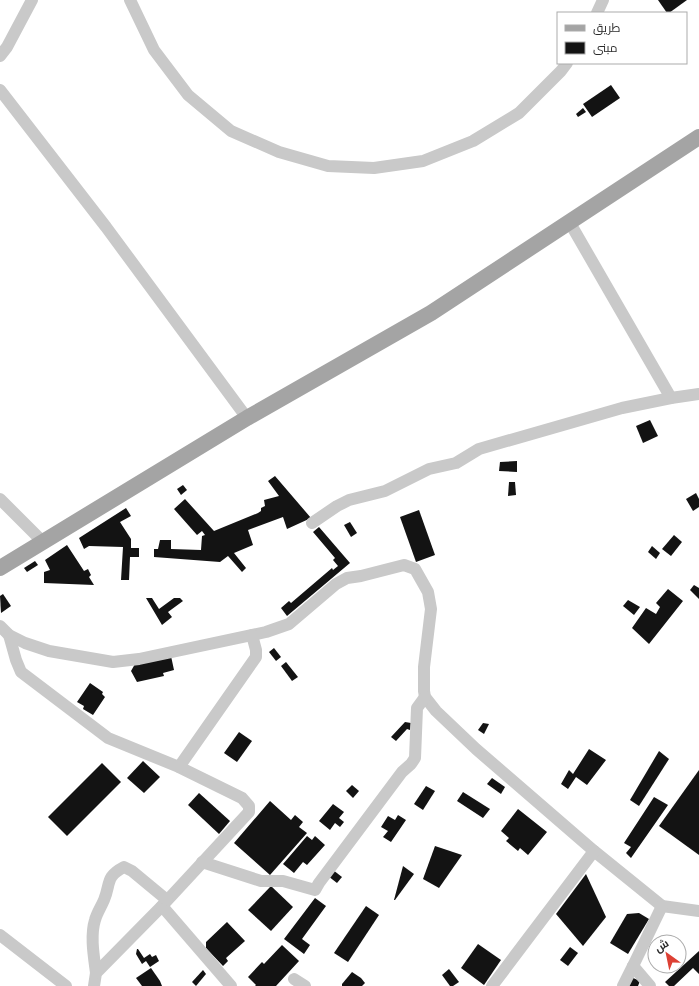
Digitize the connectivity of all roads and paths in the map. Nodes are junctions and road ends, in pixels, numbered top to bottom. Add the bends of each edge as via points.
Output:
1 (32, 0) edge
2 (130, 0) edge
3 (602, 0) edge
4 (597, 12) edge
5 (0, 56) edge
6 (566, 64) edge
7 (0, 90) edge
8 (699, 138) edge
9 (570, 223) junction
10 (699, 394) edge
11 (671, 398) junction
12 (247, 418) junction
13 (0, 499) edge
14 (312, 524) dead end
15 (43, 542) junction
16 (0, 568) edge
17 (0, 626) edge
18 (9, 635) junction
19 (252, 635) junction
20 (425, 697) junction
21 (179, 767) junction
22 (594, 851) junction
23 (202, 862) junction
24 (165, 903) junction
25 (662, 906) junction
26 (699, 911) edge
27 (0, 935) edge
28 (633, 966) junction
29 (96, 973) junction
30 (294, 979) dead end
31 (66, 986) edge
32 (94, 986) edge
33 (231, 986) edge
34 (305, 986) edge
35 (492, 986) edge
36 (623, 986) edge
37 (650, 986) edge

1 - 5 street via 7,48
2 - 6 street via 154,50 188,95 231,131 279,152 328,166 374,168 423,160 473,141 519,113
3 - 4 street
7 - 12 street via 106,227
8 - 9 main road
9 - 11 street
9 - 12 main road via 431,313
10 - 11 street
11 - 14 street via 622,408 479,448 456,462 429,469 385,491 349,500 336,506
12 - 15 main road
13 - 15 street
15 - 16 main road
17 - 18 street
18 - 19 street via 49,652 113,662 139,659
18 - 21 street via 21,672 108,738
19 - 20 street via 289,624 336,584 347,578 404,565 415,569 420,576 428,592 431,609 424,667
19 - 21 street via 256,657
20 - 22 street via 476,749
20 - 23 street via 417,708 415,758 315,890 283,881 261,881
21 - 23 street via 242,798 249,806 248,812
22 - 25 street
22 - 35 street
23 - 24 street
24 - 29 street
24 - 29 street via 132,871 124,867 115,872 108,883 93,928
24 - 33 street
25 - 26 street
25 - 28 street
27 - 31 street
28 - 36 street
28 - 37 street
29 - 32 street
30 - 34 street

